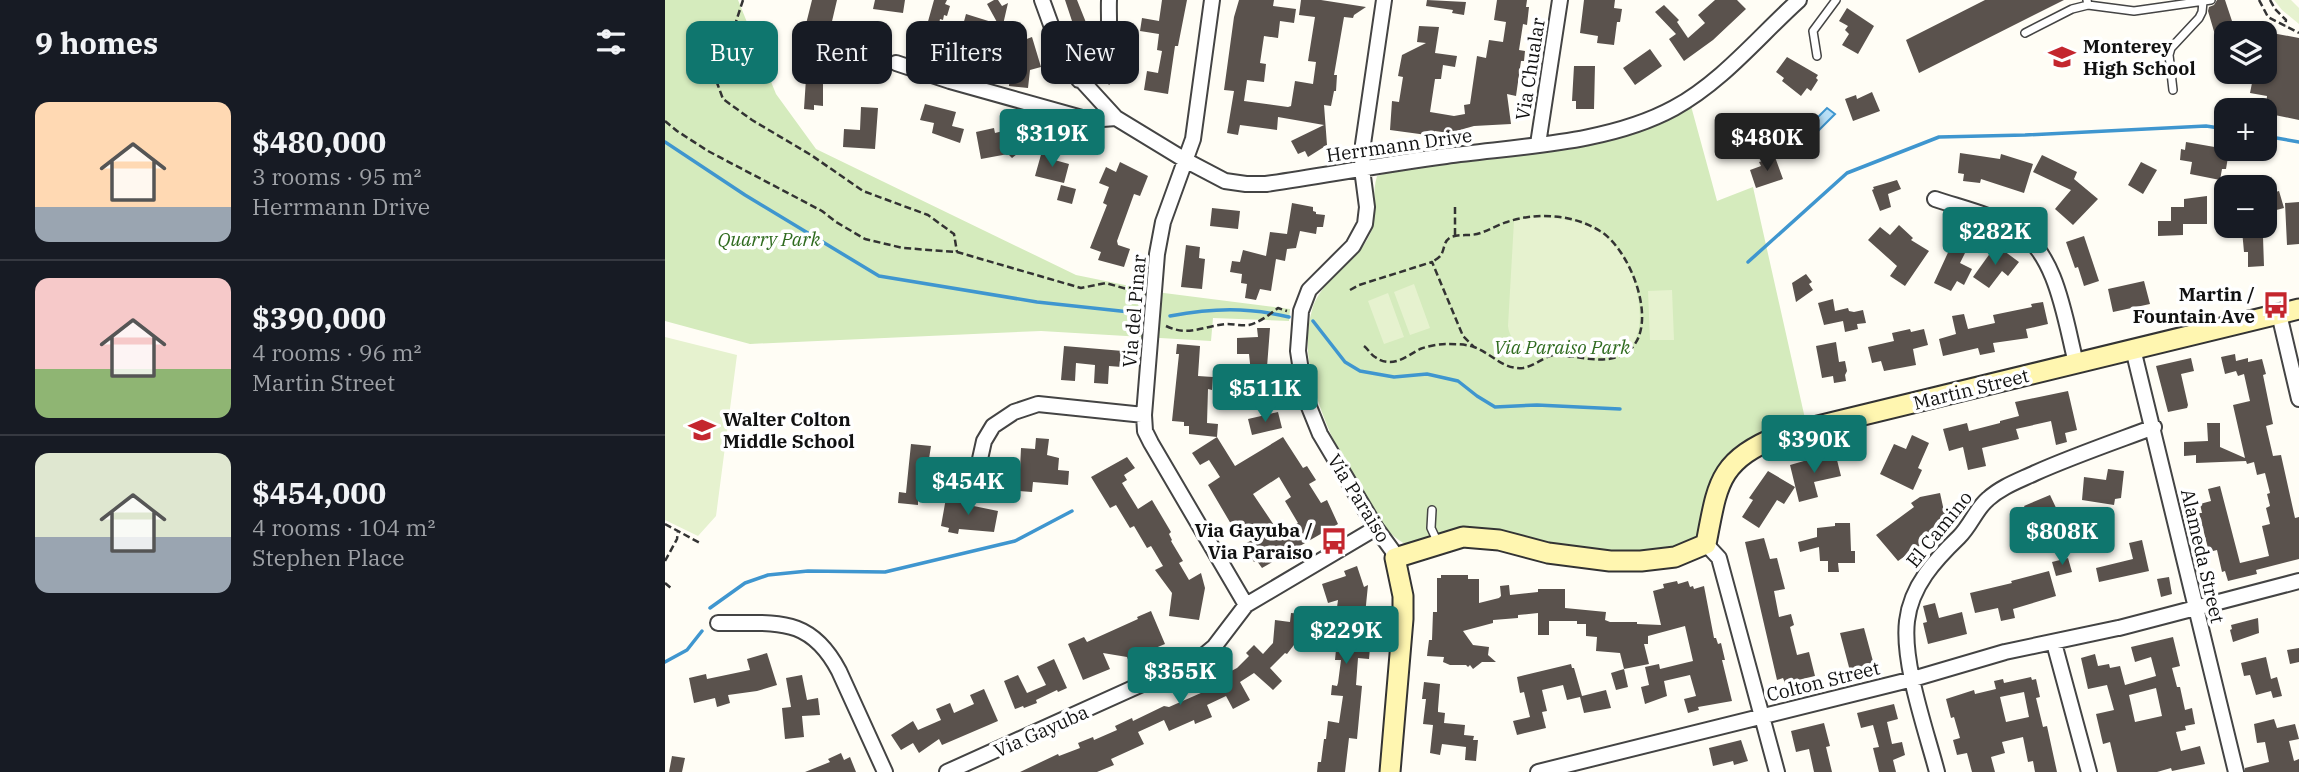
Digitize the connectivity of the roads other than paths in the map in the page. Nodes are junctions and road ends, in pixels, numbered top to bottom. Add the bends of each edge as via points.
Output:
1 (1042, 0) edge
2 (1109, 0) edge
3 (1212, 0) edge
4 (1384, 0) edge
5 (1560, 0) edge
6 (1799, 0) edge
7 (1836, 0) edge
8 (2207, 1) edge
9 (2087, 2) edge
10 (1050, 21) edge
11 (1108, 21) edge
12 (2025, 33) dead end
13 (1818, 57) dead end
14 (896, 63) dead end
15 (1083, 84) edge
16 (2173, 90) dead end
17 (1116, 118) junction
18 (1538, 144) junction
19 (1185, 160) junction
20 (1362, 169) junction
21 (1935, 199) dead end
22 (2299, 309) edge
23 (2279, 314) junction
24 (2133, 349) junction
25 (2076, 363) junction
26 (2299, 399) edge
27 (1144, 415) junction
28 (2154, 427) junction
29 (980, 459) dead end
30 (1432, 510) dead end
31 (1375, 528) junction
32 (1438, 544) junction
33 (1706, 544) junction
34 (1395, 558) junction
35 (2299, 581) edge
36 (1246, 604) junction
37 (2195, 608) junction
38 (718, 623) dead end
39 (2054, 643) junction
40 (1913, 679) junction
41 (1763, 715) junction
42 (885, 772) edge
43 (947, 772) edge
44 (1390, 772) edge
45 (1538, 772) edge
46 (1777, 772) edge
47 (1937, 772) edge
48 (2089, 772) edge
49 (2236, 772) edge

1 - 10 street, Herrmann Drive
2 - 11 street
3 - 19 street, Via del Pinar via 1193,139
4 - 20 street, Via Paraiso
5 - 18 street, Via Chualar
6 - 18 street, Herrmann Drive via 1709,86 1672,109 1631,126
7 - 13 lane via 1813,30
8 - 9 lane via 2134,11
8 - 16 lane via 2199,18 2171,48
9 - 12 lane
14 - 17 street via 1089,120
15 - 17 street, Herrmann Drive
17 - 19 street, Herrmann Drive
18 - 20 street, Herrmann Drive
19 - 20 street, Herrmann Drive via 1224,180 1246,184
19 - 27 street, Via del Pinar via 1157,254
20 - 31 street, Via Paraiso via 1367,207 1362,231 1309,290 1300,316 1297,351 1312,416
21 - 25 street via 2006,224 2036,247 2053,280
22 - 23 street, Martin Street
23 - 24 street, Martin Street
23 - 26 street
24 - 25 street, Martin Street
24 - 28 street, Alameda Street
25 - 33 street, Martin Street via 1781,435 1753,447 1722,479
27 - 29 street via 1038,404 993,426
27 - 36 street, Via del Pinar via 1151,443
28 - 37 street, Alameda Street
28 - 40 street, El Camino via 2054,465 1986,500 1973,522 1921,580 1912,600 1907,622
30 - 32 lane via 1431,528
31 - 34 street, Via Paraiso
31 - 36 street, Via Gayuba
32 - 33 street via 1462,537 1482,538 1580,558 1641,561 1675,556
32 - 34 street
33 - 41 street via 1720,558
34 - 44 street, Via Paraiso via 1403,619
35 - 37 street, Colton Street
36 - 43 street, Via Gayuba via 1202,657
37 - 39 street, Colton Street
37 - 49 street, Alameda Street
38 - 42 street via 789,625 818,640 839,671
39 - 40 street, Colton Street
39 - 48 street
40 - 41 street, Colton Street
40 - 47 street, El Camino
41 - 45 street, Colton Street
41 - 46 street

